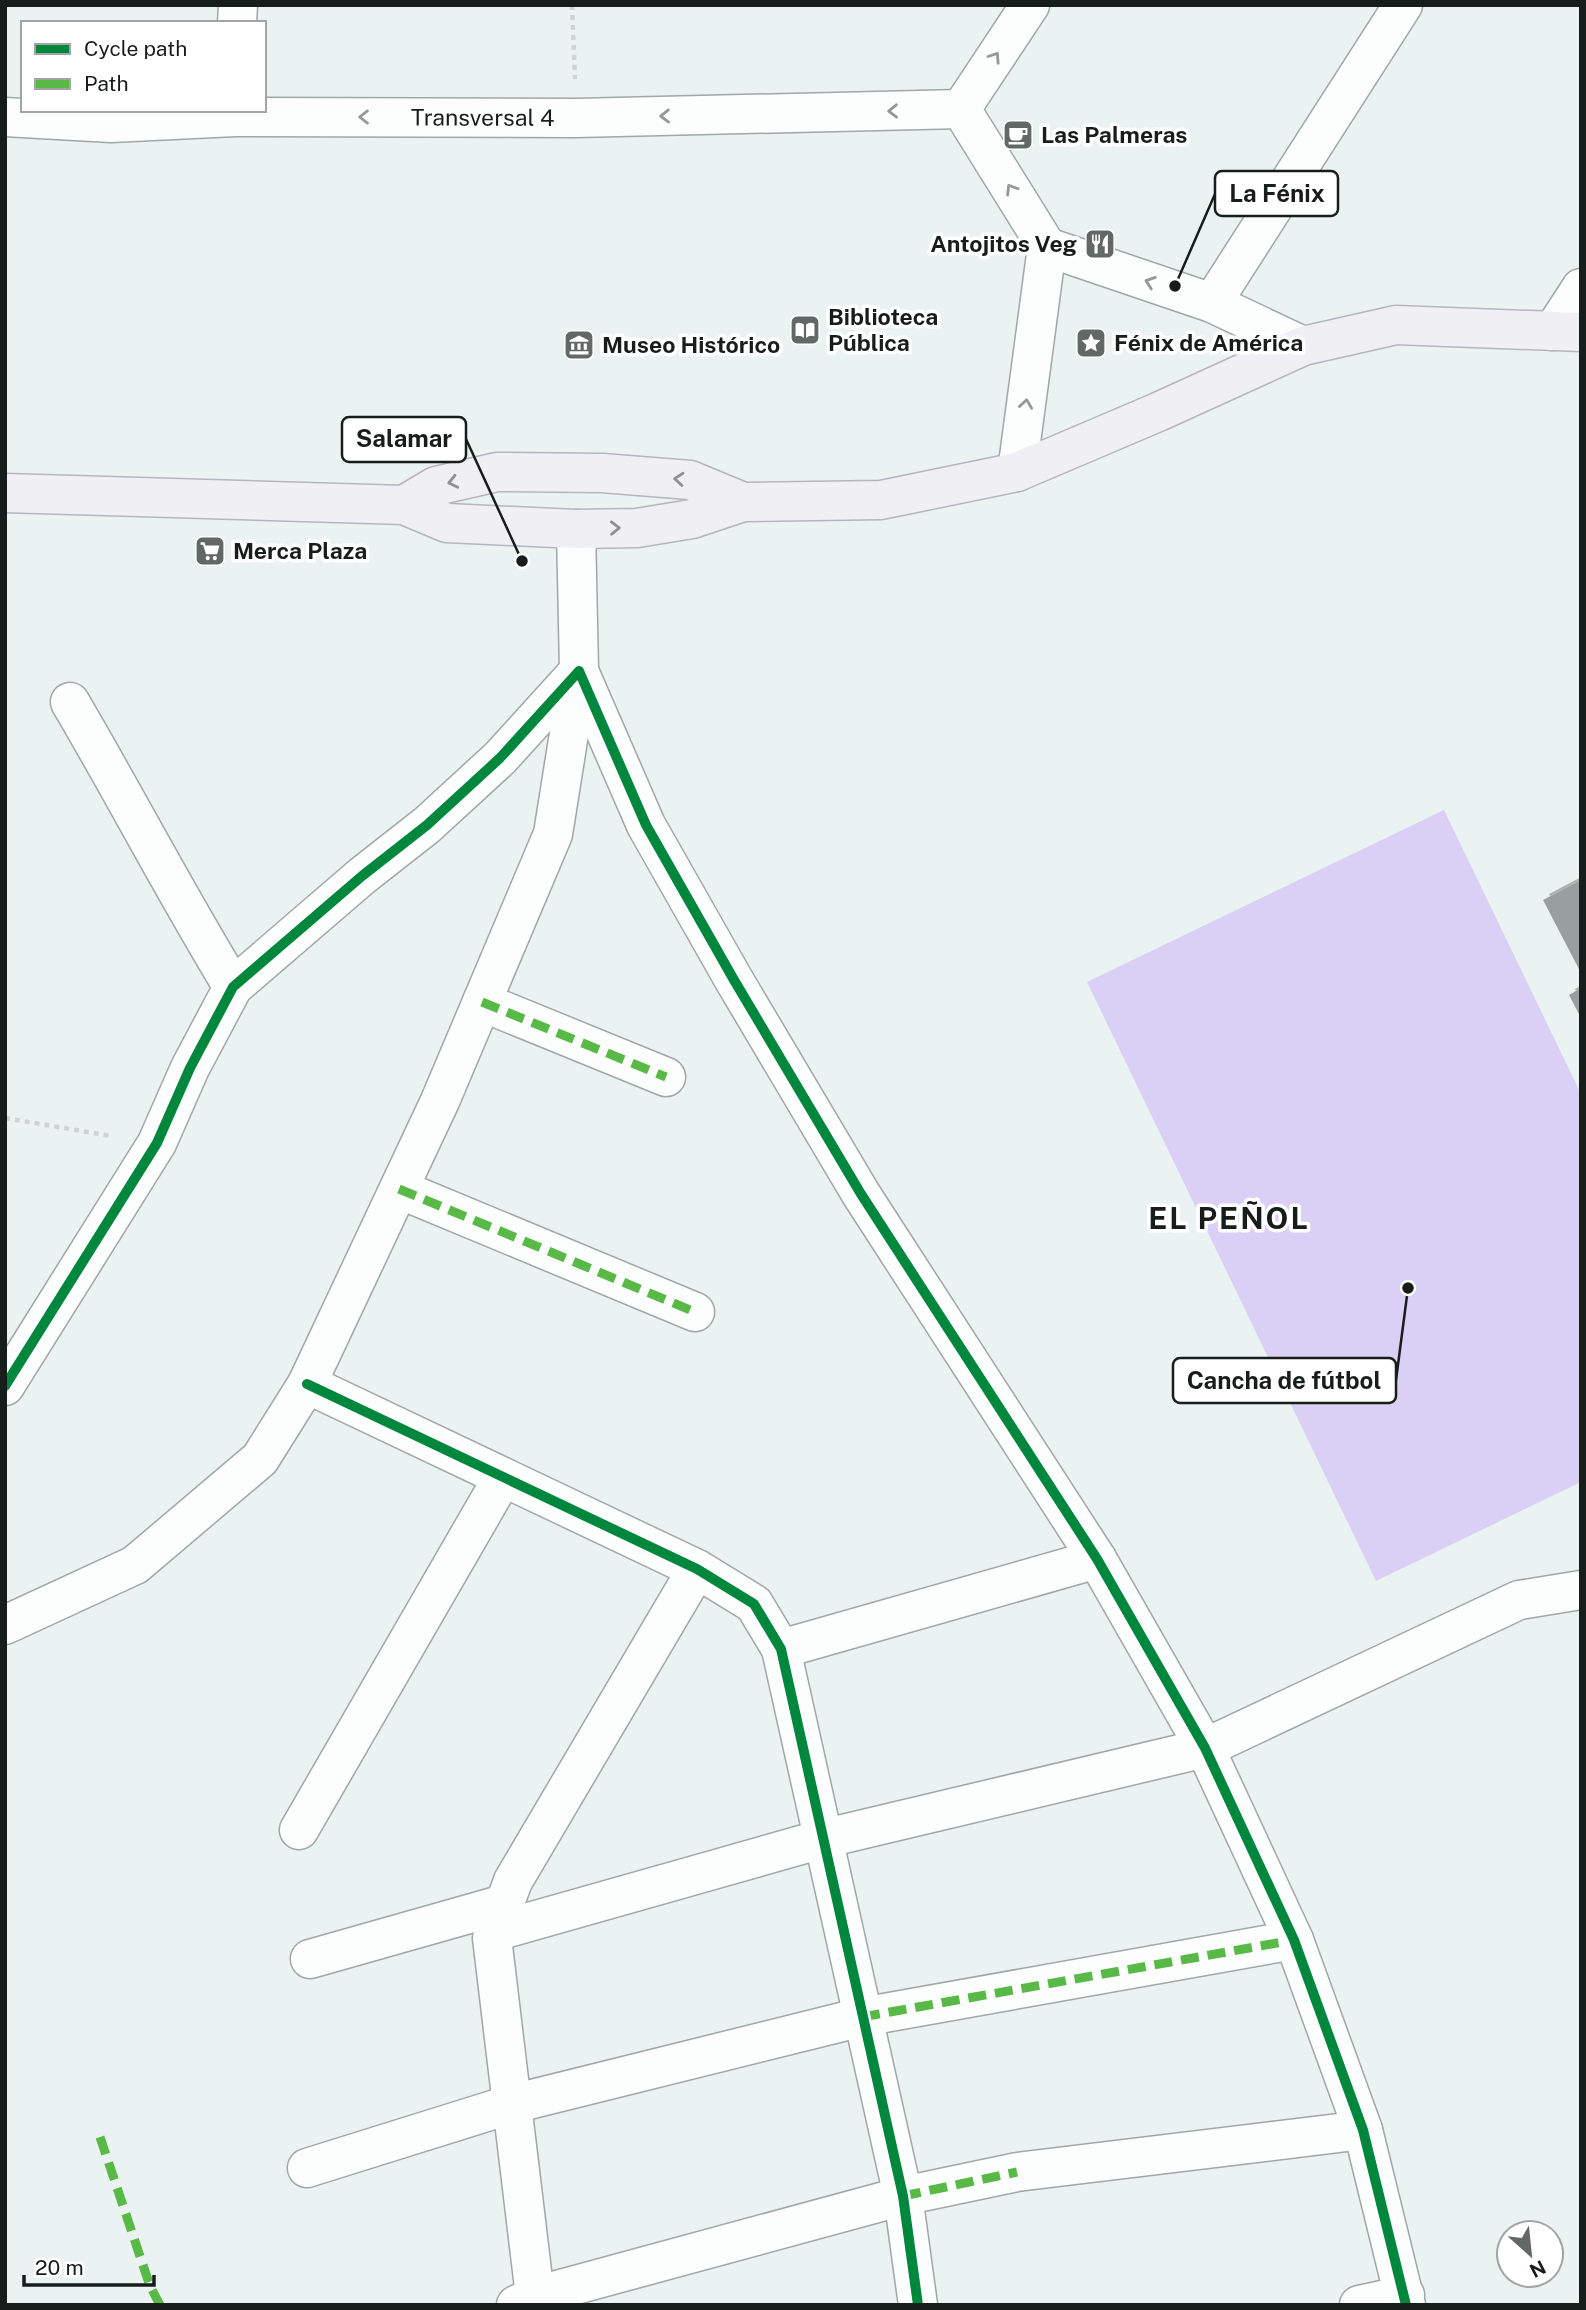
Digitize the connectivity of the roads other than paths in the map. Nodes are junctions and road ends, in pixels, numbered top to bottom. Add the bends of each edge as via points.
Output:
1 (1030, 5) edge
2 (1403, 5) edge
3 (961, 109) junction
4 (235, 113) edge
5 (5, 117) edge
6 (1047, 247) junction
7 (1581, 288) edge
8 (1212, 303) junction
9 (1567, 332) edge
10 (1303, 346) junction
11 (1017, 472) junction
12 (5, 493) edge
13 (743, 502) junction
14 (404, 505) junction
15 (576, 529) junction
16 (579, 671) junction
17 (70, 702) dead end
18 (233, 987) junction
19 (482, 1002) junction
20 (666, 1077) dead end
21 (398, 1189) junction
22 (695, 1312) dead end
23 (307, 1384) junction
24 (5, 1386) edge
25 (503, 1477) junction
26 (1097, 1559) junction
27 (697, 1569) junction
28 (1581, 1590) edge
29 (5, 1625) edge
30 (780, 1649) junction
31 (1205, 1748) junction
32 (299, 1830) dead end
33 (822, 1839) junction
34 (499, 1918) junction
35 (1294, 1940) junction
36 (310, 1959) dead end
37 (862, 2017) junction
38 (512, 2104) junction
39 (1363, 2130) junction
40 (307, 2168) dead end
41 (903, 2196) junction
42 (1406, 2300) edge
43 (535, 2302) edge
44 (918, 2305) edge
45 (1359, 2305) edge

3 -> 1 street
2 - 8 street
3 -> 4 street, Transversal 4 via 576,118
6 -> 3 street
4 - 5 street, Transversal 4 via 111,123
8 -> 6 street
11 -> 6 street
7 - 9 street
8 - 10 street
9 - 10 main road via 1396,325
10 - 11 main road
11 - 13 main road via 881,500
12 - 14 main road
13 -> 14 main road via 690,480 497,472 436,486
15 -> 13 main road via 637,528 692,520
14 - 15 main road via 447,523
15 - 16 street
16 - 18 street via 499,758 436,817
16 - 19 street via 553,835
16 - 26 street via 646,825 734,980 861,1194
17 - 18 street via 179,900
18 - 24 street via 157,1143
19 - 20 street
19 - 21 street
21 - 22 street
21 - 23 street
23 - 25 street
23 - 29 street via 260,1460 135,1565
25 - 27 street
25 - 32 street
26 - 30 street
26 - 31 street
27 - 30 street via 754,1604
27 - 34 street via 513,1881
28 - 31 street via 1520,1600
30 - 33 street
31 - 33 street
31 - 35 street
33 - 34 street
33 - 37 street
34 - 36 street
34 - 38 street via 492,1938
35 - 37 street
35 - 39 street
37 - 38 street
37 - 41 street
38 - 40 street
38 - 43 street
39 - 41 street via 1017,2172
39 - 42 street
41 - 43 street
41 - 44 street
42 - 45 street

